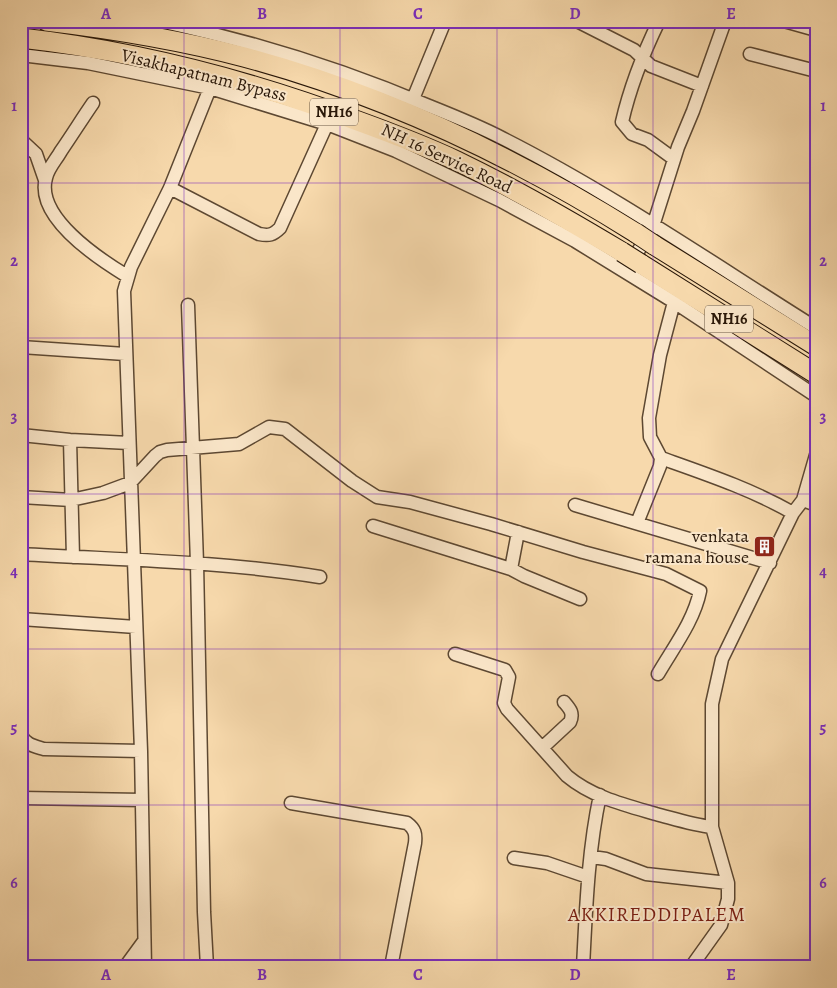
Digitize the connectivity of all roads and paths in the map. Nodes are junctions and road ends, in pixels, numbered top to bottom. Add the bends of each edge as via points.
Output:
1 (46, 21) edge
2 (159, 21) edge
3 (445, 21) edge
4 (578, 21) edge
5 (659, 21) edge
6 (725, 21) edge
7 (784, 21) edge
8 (816, 30) edge
9 (21, 38) edge
10 (21, 54) edge
11 (750, 54) dead end
12 (642, 57) junction
13 (816, 72) edge
14 (702, 86) junction
15 (210, 88) junction
16 (413, 99) junction
17 (93, 103) dead end
18 (326, 124) junction
19 (21, 140) edge
20 (674, 159) junction
21 (45, 180) junction
22 (170, 188) junction
23 (654, 226) junction
24 (633, 269) junction
25 (127, 276) junction
26 (674, 302) junction
27 (188, 305) dead end
28 (816, 328) edge
29 (816, 346) edge
30 (21, 347) edge
31 (125, 354) junction
32 (816, 374) edge
33 (816, 396) edge
34 (21, 435) edge
35 (70, 440) junction
36 (129, 443) junction
37 (193, 447) junction
38 (816, 456) edge
39 (661, 458) junction
40 (130, 483) junction
41 (21, 497) edge
42 (71, 500) junction
43 (803, 500) junction
44 (576, 505) dead end
45 (816, 505) edge
46 (793, 513) junction
47 (637, 523) junction
48 (372, 526) dead end
49 (518, 532) junction
50 (21, 554) edge
51 (73, 557) junction
52 (133, 561) junction
53 (197, 563) junction
54 (770, 563) junction
55 (511, 569) junction
56 (320, 576) dead end
57 (580, 599) dead end
58 (21, 619) edge
59 (136, 627) junction
60 (455, 654) dead end
61 (658, 674) dead end
62 (564, 702) dead end
63 (21, 735) edge
64 (542, 748) junction
65 (141, 752) junction
66 (600, 795) junction
67 (21, 798) edge
68 (142, 800) junction
69 (292, 803) dead end
70 (712, 827) junction
71 (592, 857) junction
72 (514, 858) dead end
73 (588, 877) junction
74 (728, 883) junction
75 (144, 941) junction
76 (125, 967) edge
77 (145, 967) edge
78 (207, 967) edge
79 (391, 967) edge
80 (583, 967) edge
81 (691, 967) edge

1 - 29 highway, Visakhapatnam Bypass / NH16, bridge via 178,42 244,57 402,111 531,172 636,233
2 - 16 street via 260,45
3 - 16 street
4 - 12 street
5 - 12 street
6 - 14 street
7 - 8 street
9 - 24 highway, Visakhapatnam Bypass / NH16, bridge via 76,44 149,58 243,82 387,132 456,161 532,200 622,252
10 - 15 street, NH 16 Service Road via 88,63
11 - 13 street
12 - 14 street via 651,66
12 - 20 street via 622,122 632,134 648,140
14 - 20 street
15 - 18 street, NH 16 Service Road
15 - 22 street
16 - 23 street via 510,142
17 - 21 street
18 - 22 street via 280,228 274,234 259,234
18 - 24 street, NH 16 Service Road via 396,152 499,200
19 - 21 street via 36,154
20 - 23 street
21 - 25 street via 48,203 59,222 83,246
22 - 25 street
23 - 24 street
23 - 28 street
24 - 26 street, NH 16 Service Road
24 - 32 highway, NH16
25 - 31 street via 124,291
26 - 33 street, NH 16 Service Road
26 - 39 street via 660,355 649,418 650,437
27 - 37 street
30 - 31 street
31 - 36 street
34 - 35 street
35 - 36 street
35 - 42 street
36 - 40 street
37 - 40 street via 160,452
37 - 49 street via 239,444 269,427 285,429 377,497 410,502
37 - 53 street
38 - 43 street
39 - 46 street via 734,484
39 - 47 street
40 - 42 street
40 - 52 street
41 - 42 street
42 - 51 street
43 - 45 street
43 - 46 street
44 - 47 street
46 - 54 street
47 - 54 street
48 - 55 street
49 - 55 street
49 - 61 street via 666,574 700,591 689,621
50 - 51 street
51 - 52 street
52 - 53 street
52 - 59 street
53 - 56 street
53 - 78 street
54 - 70 street via 722,659 712,704
55 - 57 street
58 - 59 street
59 - 65 street
60 - 64 street via 505,670 509,677 504,703
62 - 64 street via 572,712 570,722
63 - 65 street via 32,746 44,748
64 - 66 street via 578,785
65 - 68 street
66 - 70 street
66 - 71 street via 593,828
67 - 68 street
68 - 75 street
69 - 79 street via 407,823 413,827 416,834 413,856
70 - 74 street
71 - 73 street
71 - 74 street via 646,874
72 - 73 street via 546,862
73 - 80 street
74 - 81 street via 728,899 720,925
75 - 76 street
75 - 77 street

